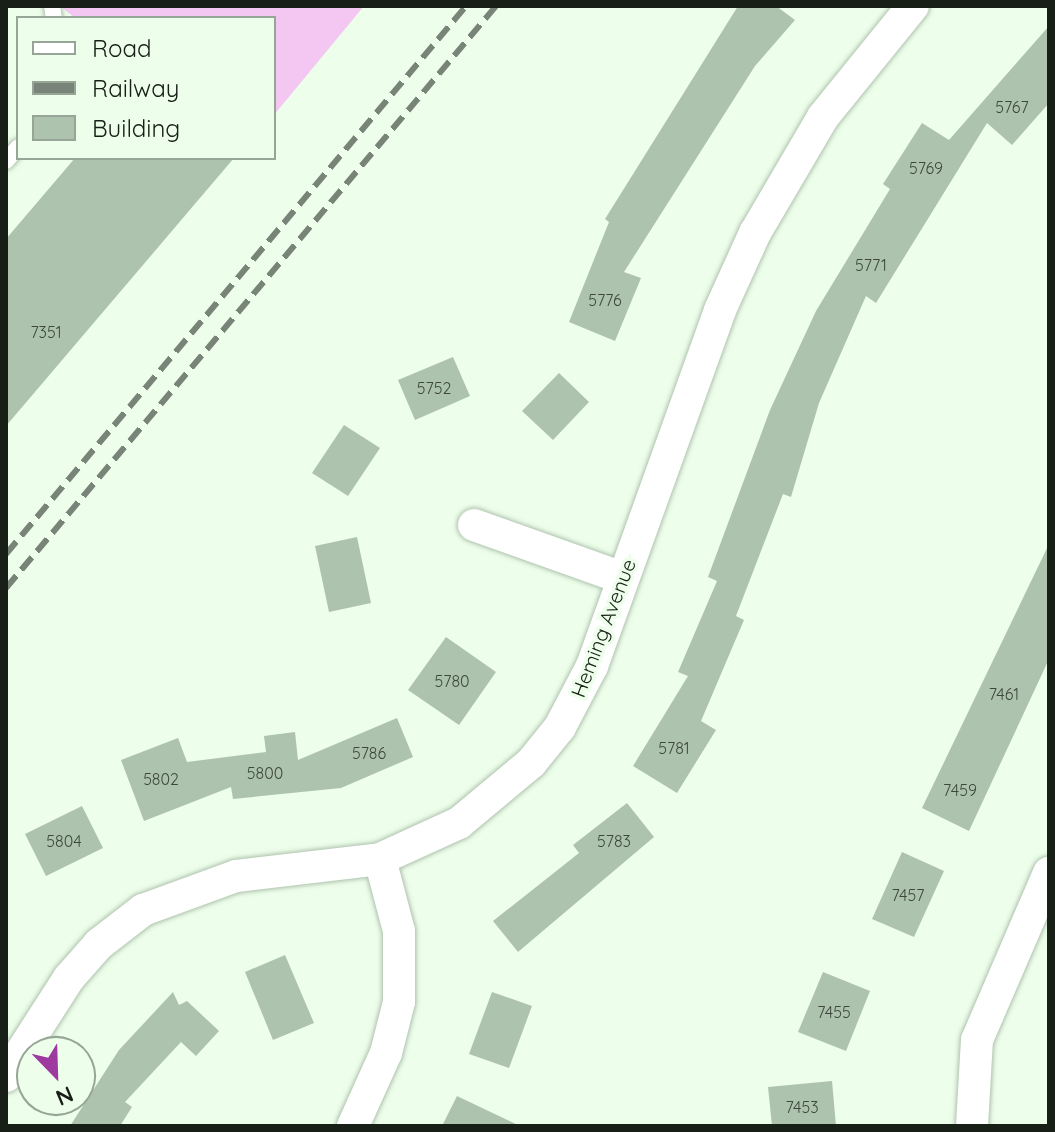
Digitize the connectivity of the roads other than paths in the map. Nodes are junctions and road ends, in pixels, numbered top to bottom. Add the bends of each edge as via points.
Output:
1 (913, 6) edge
2 (474, 525) dead end
3 (623, 578) junction
4 (380, 859) junction
5 (1049, 873) edge
6 (6, 1076) edge
7 (353, 1126) edge
8 (972, 1126) edge

1 - 3 street, Heming Avenue via 823,117 755,233 720,310
2 - 3 street
3 - 4 street, Heming Avenue via 583,687 531,763 459,823
4 - 6 street, Heming Avenue via 236,876 143,910 99,944 69,978
4 - 7 street via 399,931 401,980 386,1053
5 - 8 street via 977,1040

